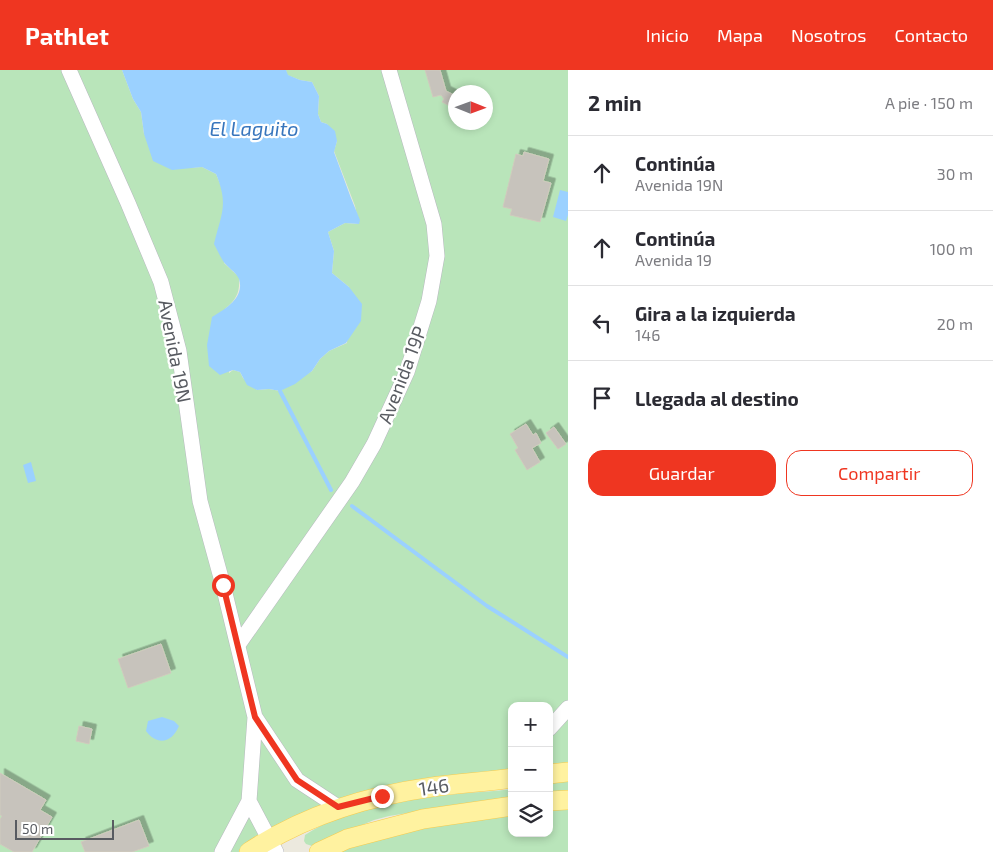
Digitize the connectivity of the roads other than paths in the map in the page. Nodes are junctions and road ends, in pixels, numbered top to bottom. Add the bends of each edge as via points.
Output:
1 (69, 70) edge
2 (389, 70) edge
3 (238, 645) junction
4 (568, 708) edge
5 (255, 717) junction
6 (553, 724) edge
7 (278, 751) junction
8 (253, 763) junction
9 (568, 772) edge
10 (553, 774) edge
11 (508, 775) edge
12 (568, 800) edge
13 (249, 801) junction
14 (553, 801) edge
15 (338, 807) junction
16 (508, 807) edge
17 (273, 845) edge
18 (222, 852) edge
19 (249, 852) edge
20 (319, 852) edge

1 - 3 street, Avenida 19N via 161,282 179,351 200,501
2 - 3 street, Avenida 19P via 434,224 437,256 429,301 407,372 374,444 352,482
3 - 5 street, Avenida 19N
4 - 6 street
5 - 7 street
5 - 8 street
7 - 8 street
7 - 15 street via 297,780
8 - 13 street
9 - 10 main road
11 - 15 main road, 146 via 432,786
12 - 14 main road
13 - 17 street
13 - 18 street
15 - 17 main road, 146
16 - 20 main road, 146 via 422,819 346,839
17 - 19 main road, 146

